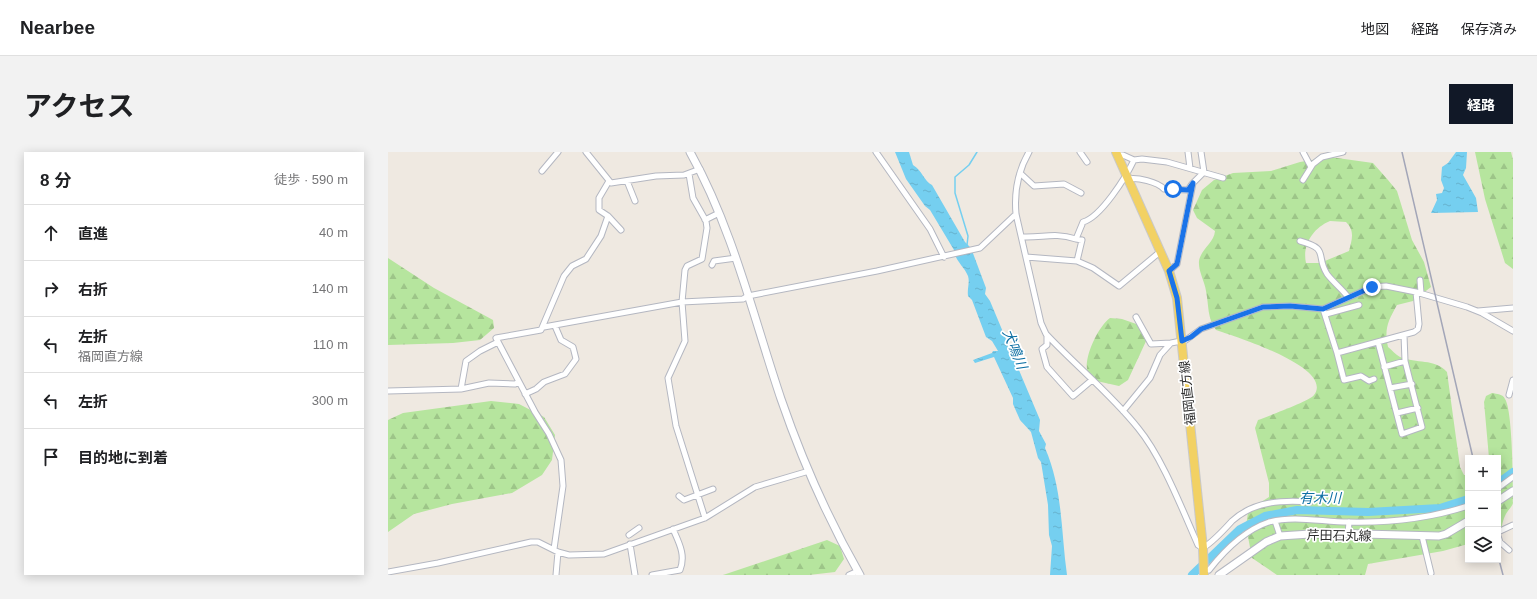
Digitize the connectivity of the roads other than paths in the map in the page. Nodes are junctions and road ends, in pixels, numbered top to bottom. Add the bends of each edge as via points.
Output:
1 (558, 152) edge
2 (586, 152) edge
3 (690, 152) edge
4 (876, 152) edge
5 (1029, 152) edge
6 (1080, 152) edge
7 (1188, 152) edge
8 (1201, 152) edge
9 (1303, 152) edge
10 (1343, 152) edge
11 (1117, 154) edge
12 (1134, 160) junction
13 (1087, 162) dead end
14 (1311, 167) junction
15 (1190, 168) junction
16 (700, 169) junction
17 (542, 171) dead end
18 (1204, 172) junction
19 (1020, 173) junction
20 (689, 174) junction
21 (1128, 178) junction
22 (1223, 178) dead end
23 (1303, 180) dead end
24 (609, 181) junction
25 (627, 181) junction
26 (1193, 183) junction
27 (1081, 193) dead end
28 (635, 201) dead end
29 (719, 213) junction
30 (1016, 214) junction
31 (608, 216) junction
32 (705, 220) junction
33 (621, 230) dead end
34 (1022, 237) junction
35 (1076, 239) junction
36 (1300, 241) dead end
37 (1161, 251) junction
38 (944, 257) junction
39 (1026, 257) junction
40 (736, 258) junction
41 (1077, 261) junction
42 (712, 265) dead end
43 (1169, 271) junction
44 (1420, 280) dead end
45 (1419, 292) junction
46 (748, 296) junction
47 (1348, 297) junction
48 (682, 302) junction
49 (1359, 305) dead end
50 (1513, 308) edge
51 (1324, 311) junction
52 (1478, 312) junction
53 (1136, 317) dead end
54 (544, 326) junction
55 (556, 326) junction
56 (1513, 331) edge
57 (1404, 335) junction
58 (1047, 336) junction
59 (1182, 341) junction
60 (498, 342) junction
61 (1378, 342) junction
62 (1171, 343) junction
63 (1336, 353) junction
64 (1406, 361) junction
65 (1384, 367) junction
66 (1374, 379) dead end
67 (1092, 380) junction
68 (1513, 380) edge
69 (519, 382) junction
70 (1412, 384) junction
71 (1390, 388) junction
72 (461, 389) junction
73 (388, 391) edge
74 (525, 394) junction
75 (1509, 395) dead end
76 (1418, 408) junction
77 (1123, 411) junction
78 (1397, 413) junction
79 (809, 471) junction
80 (1513, 477) edge
81 (1501, 486) edge
82 (713, 489) dead end
83 (1513, 491) edge
84 (697, 495) junction
85 (679, 496) dead end
86 (1501, 499) edge
87 (1310, 502) dead end
88 (1465, 507) edge
89 (705, 518) junction
90 (1275, 521) junction
91 (1349, 522) junction
92 (1465, 523) edge
93 (1513, 525) edge
94 (639, 528) dead end
95 (673, 529) junction
96 (1501, 531) edge
97 (1348, 534) junction
98 (629, 536) dead end
99 (1280, 536) junction
100 (1422, 536) junction
101 (1501, 543) edge
102 (630, 544) junction
103 (1203, 550) junction
104 (1509, 550) dead end
105 (556, 551) junction
106 (388, 572) edge
107 (859, 573) edge
108 (1205, 573) edge
109 (1431, 573) dead end
110 (556, 575) edge
111 (635, 575) edge
112 (652, 575) edge
113 (849, 575) edge
114 (1219, 575) edge

1 - 17 street
2 - 24 street
3 - 16 street
4 - 38 street via 930,228
5 - 19 street
6 - 13 street
7 - 15 street
8 - 18 street
9 - 14 street
10 - 14 street via 1322,157
11 - 12 street
11 - 21 main road, 福岡直方線
12 - 15 street via 1142,159
12 - 21 street
14 - 23 street
15 - 18 street
16 - 20 street
16 - 29 street
18 - 22 street
18 - 26 street
19 - 27 street via 1034,186 1064,184
19 - 30 street via 1015,200
20 - 25 street
20 - 32 street via 693,198
21 - 26 street via 1162,186 1164,189 1188,190
21 - 35 street via 1110,199 1083,222
21 - 37 main road, 福岡直方線
24 - 25 street
24 - 31 street via 599,198 599,210
25 - 28 street
26 - 43 street via 1177,264
29 - 32 street
29 - 40 street
30 - 34 street
30 - 38 street via 980,248
31 - 33 street
31 - 54 street via 601,236 586,259 572,266 564,276
32 - 48 street via 707,228 704,253 702,259 687,266 685,270
34 - 35 street via 1041,238 1046,234 1052,234
34 - 39 street
35 - 41 street via 1082,240
36 - 47 street via 1316,246 1321,251 1325,270
37 - 41 street via 1119,286 1093,268
37 - 43 main road, 福岡直方線
38 - 46 street
39 - 41 street
39 - 58 street via 1041,323
40 - 42 street via 714,261
40 - 46 street
43 - 59 main road, 福岡直方線 via 1177,298
44 - 45 street
45 - 47 street via 1386,286 1372,287
45 - 52 street
45 - 57 street via 1418,329
46 - 48 street via 743,299
46 - 79 street via 781,399
47 - 51 street
48 - 55 street
48 - 84 street via 685,341 668,378 675,421
49 - 51 street
50 - 52 street
51 - 59 street via 1290,306 1263,307 1201,329
51 - 63 street
52 - 56 street
53 - 62 street via 1152,344
54 - 55 street
54 - 60 street via 536,332 496,338
55 - 74 street via 561,340 573,347 576,359 565,374 544,382
57 - 61 street
57 - 64 street
58 - 67 street
58 - 67 street via 1046,345 1042,349 1047,367 1073,396
59 - 62 street
59 - 103 main road, 福岡直方線
60 - 69 street
60 - 72 street via 466,361
61 - 63 street
61 - 65 street
62 - 77 street via 1160,355 1150,378
63 - 66 street via 1344,380 1361,376 1369,381
64 - 65 street
64 - 70 street
65 - 71 street
67 - 77 street
68 - 75 street
69 - 72 street via 489,383
69 - 74 street
70 - 71 street
70 - 76 street
71 - 78 street
72 - 73 street
74 - 105 street via 561,460 563,486
76 - 78 street
76 - 78 street via 1422,427 1402,434
77 - 103 street via 1155,452 1198,545
79 - 89 street via 755,488
79 - 107 street
80 - 81 street
82 - 84 street
83 - 86 street
84 - 85 street via 684,500
84 - 89 street
87 - 103 street via 1268,502 1251,509 1241,514
88 - 91 street via 1425,516
89 - 95 street
90 - 91 street via 1293,519
90 - 99 street
90 - 108 street via 1252,529 1242,536
91 - 97 street
92 - 100 street, 芹田石丸線 via 1446,534
93 - 96 street
94 - 98 street
95 - 102 street
95 - 112 street via 683,554 680,570
97 - 99 street, 芹田石丸線
97 - 100 street, 芹田石丸線
99 - 114 street, 芹田石丸線 via 1266,542
100 - 109 street
101 - 104 street
102 - 105 street via 604,554 568,555
102 - 111 street
103 - 108 main road, 福岡直方線
105 - 106 street via 538,542 530,542
105 - 110 street
107 - 113 street

